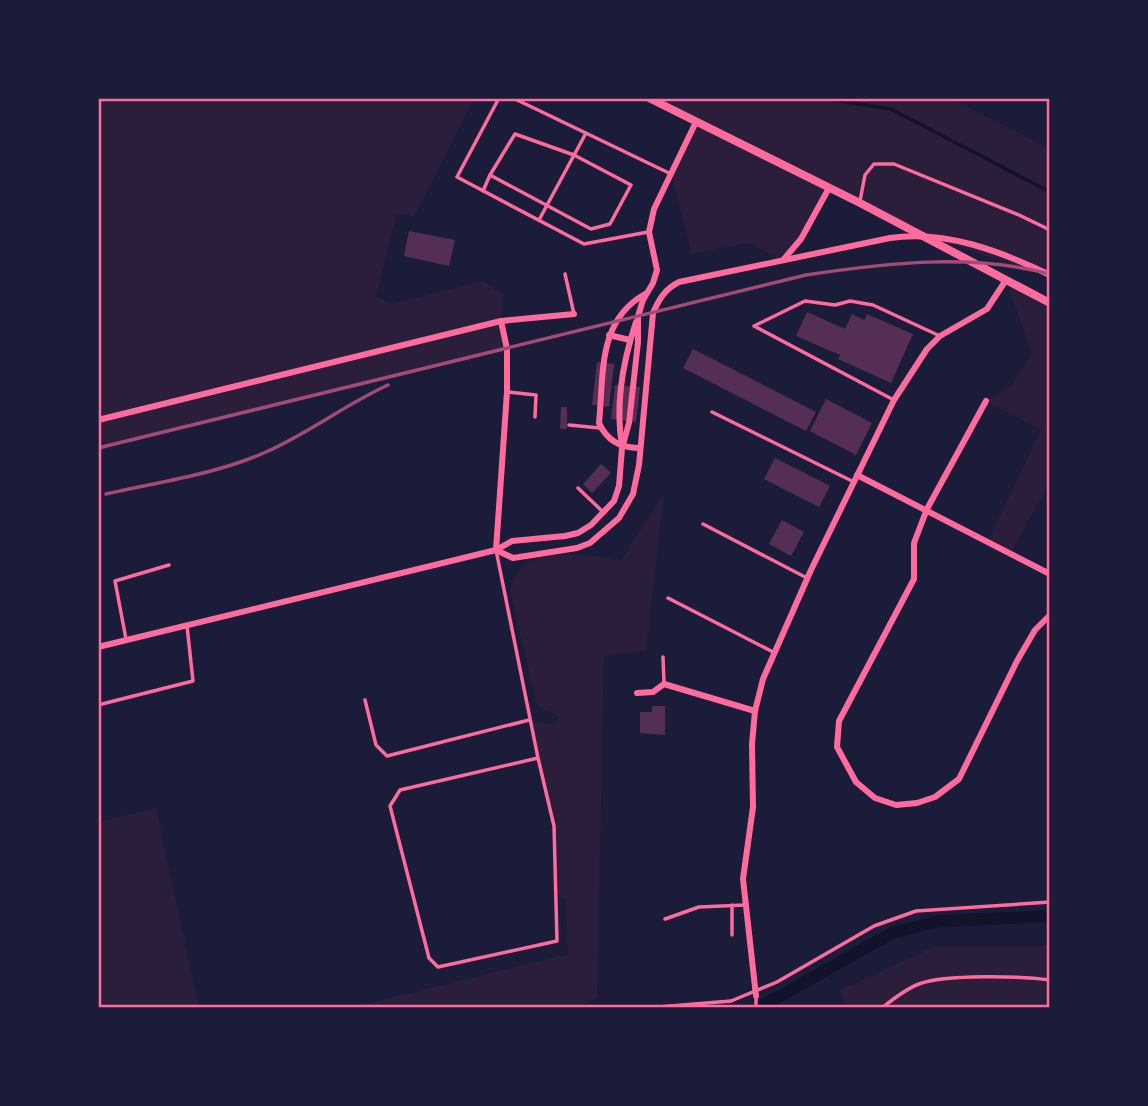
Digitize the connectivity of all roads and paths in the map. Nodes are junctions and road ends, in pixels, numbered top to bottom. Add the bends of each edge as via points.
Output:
1 (499, 98) edge
2 (513, 98) edge
3 (649, 98) edge
4 (696, 121) junction
5 (586, 133) junction
6 (574, 155) junction
7 (671, 174) junction
8 (491, 175) junction
9 (829, 188) junction
10 (483, 191) junction
11 (860, 204) junction
12 (546, 206) junction
13 (539, 220) junction
14 (1050, 230) edge
15 (649, 232) junction
16 (916, 234) junction
17 (782, 261) junction
18 (565, 274) dead end
19 (1050, 275) edge
20 (1006, 280) junction
21 (647, 293) junction
22 (1050, 303) edge
23 (574, 314) joint
24 (638, 316) junction
25 (501, 321) junction
26 (638, 333) junction
27 (650, 334) junction
28 (610, 335) junction
29 (940, 336) junction
30 (630, 340) junction
31 (507, 392) junction
32 (894, 400) junction
33 (986, 401) dead end
34 (712, 412) dead end
35 (535, 417) dead end
36 (98, 420) edge
37 (569, 425) dead end
38 (600, 428) junction
39 (622, 448) junction
40 (639, 448) junction
41 (857, 475) junction
42 (854, 482) junction
43 (578, 488) dead end
44 (927, 509) junction
45 (604, 513) junction
46 (703, 524) dead end
47 (496, 550) junction
48 (169, 565) dead end
49 (1050, 574) edge
50 (807, 578) junction
51 (668, 598) dead end
52 (1050, 615) edge
53 (187, 624) junction
54 (126, 639) junction
55 (98, 647) edge
56 (773, 652) junction
57 (663, 657) dead end
58 (664, 684) junction
59 (637, 694) dead end
60 (365, 700) dead end
61 (98, 705) edge
62 (755, 711) junction
63 (530, 720) junction
64 (538, 758) junction
65 (1050, 902) edge
66 (732, 905) junction
67 (745, 905) junction
68 (665, 919) dead end
69 (732, 936) dead end
70 (1050, 980) edge
71 (756, 993) junction
72 (646, 1008) edge
73 (756, 1008) edge
74 (882, 1008) edge

1 - 10 lane via 457,177
2 - 5 lane
3 - 4 street
4 - 7 street
4 - 9 street
5 - 6 lane
5 - 7 lane
6 - 8 lane via 515,134
6 - 12 lane
6 - 12 lane via 631,185 610,224 591,229
7 - 15 street
8 - 10 lane
8 - 12 lane
9 - 11 street
9 - 17 street via 801,239
10 - 13 lane
11 - 14 lane via 865,175 874,164 894,164
11 - 16 street
12 - 13 lane
13 - 15 lane via 584,244
15 - 21 street via 657,270
16 - 17 street
16 - 19 street via 976,245
16 - 20 street
17 - 27 street via 671,286 656,305
18 - 23 lane
20 - 22 street
20 - 29 street via 987,309
21 - 24 street
21 - 28 street via 620,313
23 - 25 street
24 - 26 street
24 - 30 street
25 - 31 street via 507,349
25 - 36 street
26 - 27 street
26 - 39 street
27 - 40 street
28 - 30 street
28 - 38 street
29 - 32 street
29 - 32 lane via 873,305 850,301 835,305 805,301 754,326
30 - 39 street via 618,421
31 - 35 lane via 536,394
31 - 47 street
32 - 41 street
33 - 44 street
34 - 42 lane
37 - 38 lane
38 - 39 street
39 - 40 street
39 - 45 street via 619,486
40 - 47 street via 633,494 614,524 590,542 559,553 513,558
41 - 42 street
41 - 44 street
42 - 50 street
43 - 45 lane
44 - 49 street
44 - 52 street via 914,543 914,579 839,721 837,747 856,782 875,798 896,805 936,797 959,779 1017,661
45 - 47 street via 578,533 512,541
46 - 50 lane
47 - 53 street
47 - 63 lane
48 - 54 lane via 115,581
50 - 56 street
51 - 56 lane
53 - 54 street
53 - 61 lane via 193,681
54 - 55 street
56 - 62 street
57 - 58 lane
58 - 59 street via 653,692
58 - 62 street
60 - 63 lane via 376,745 387,755
62 - 67 street
63 - 64 lane
64 - 64 lane via 554,826 557,941 438,967 429,958 390,806 400,790
65 - 71 lane via 916,911 874,926
66 - 67 lane
66 - 68 lane via 699,907
66 - 69 lane
67 - 71 street
70 - 74 lane via 950,978 920,984
71 - 72 lane via 731,1000
71 - 73 lane

